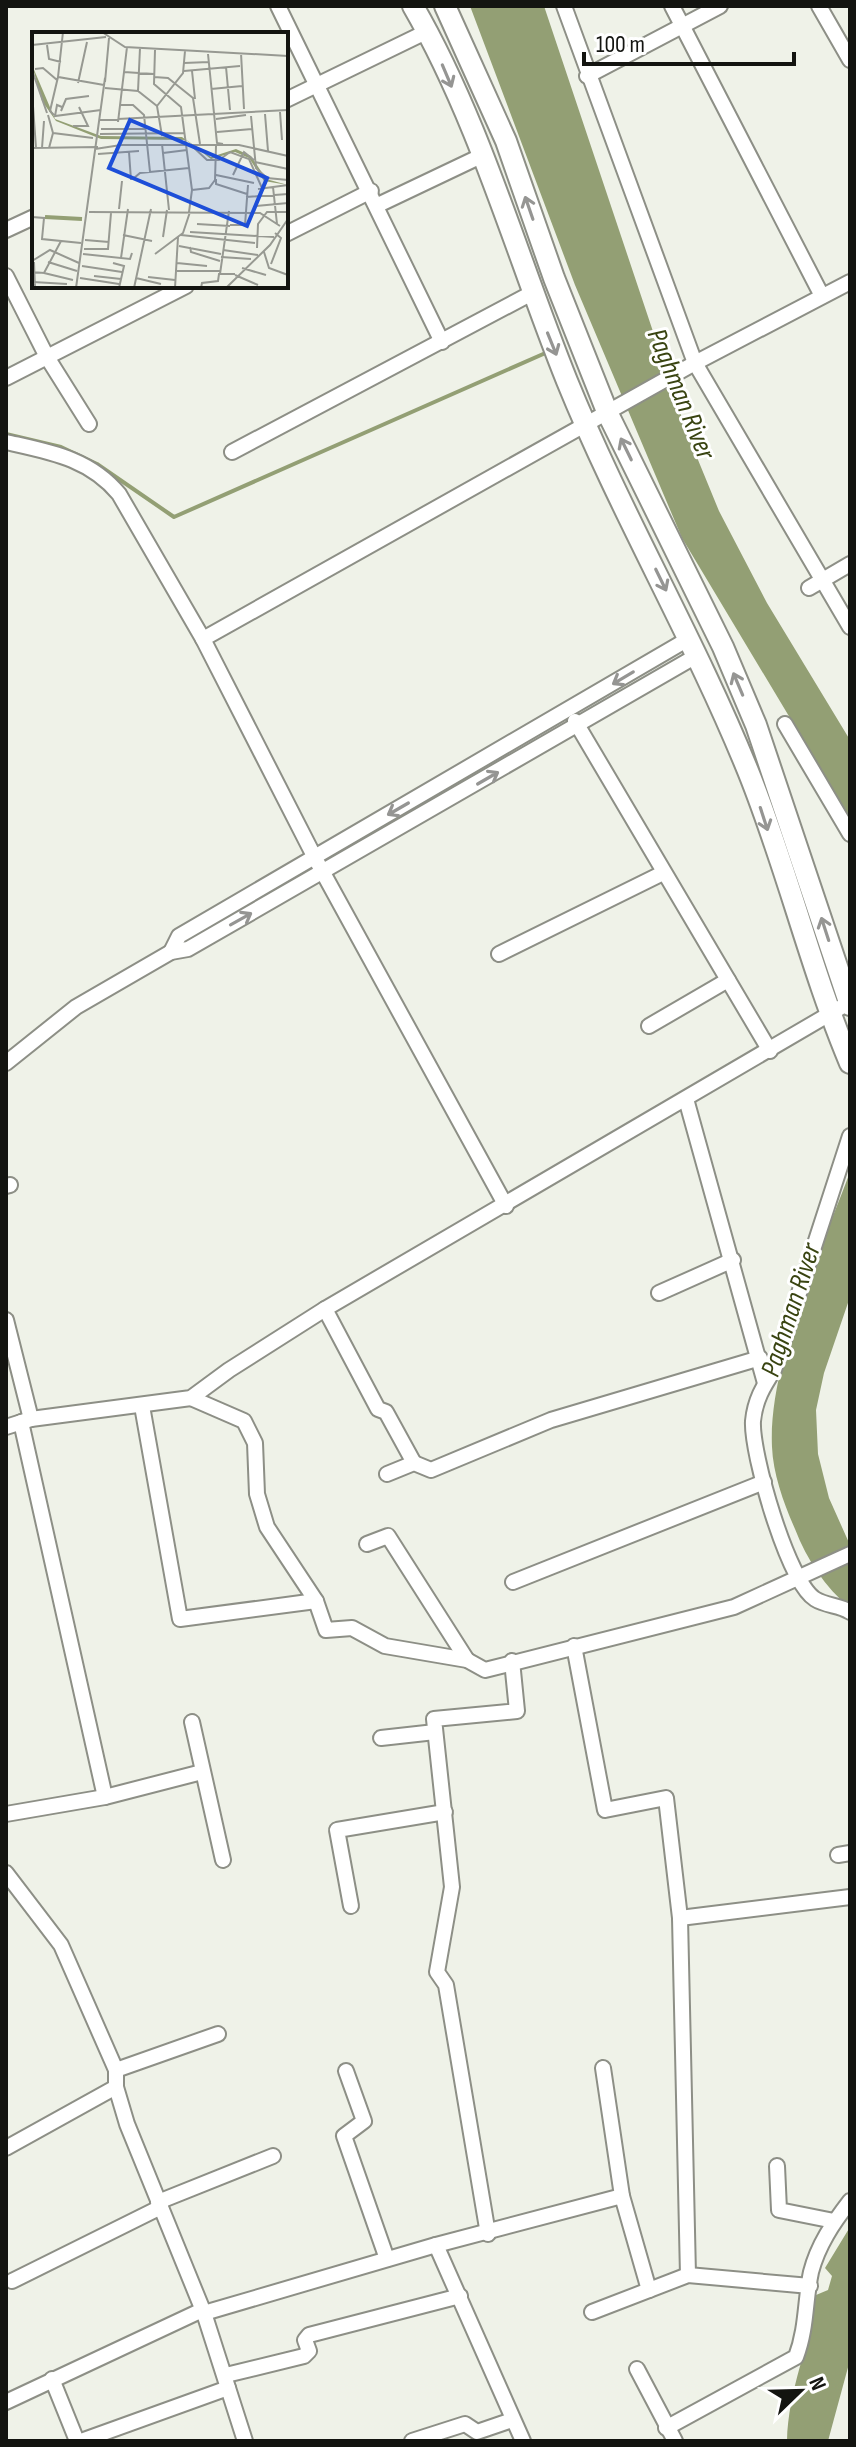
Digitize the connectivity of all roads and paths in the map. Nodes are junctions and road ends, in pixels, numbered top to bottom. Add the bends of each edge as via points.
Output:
1 (278, 6) edge
2 (413, 6) edge
3 (445, 6) edge
4 (564, 6) edge
5 (672, 6) edge
6 (720, 6) edge
7 (819, 6) edge
8 (680, 27) junction
9 (428, 31) junction
10 (850, 60) edge
11 (587, 76) junction
12 (318, 86) junction
13 (288, 99) edge
14 (481, 156) junction
15 (371, 191) junction
16 (378, 205) junction
17 (32, 218) edge
18 (6, 230) edge
19 (288, 233) edge
20 (6, 276) edge
21 (850, 282) edge
22 (182, 288) edge
23 (532, 293) junction
24 (822, 296) junction
25 (442, 342) junction
26 (47, 357) junction
27 (695, 363) junction
28 (6, 378) edge
29 (608, 414) junction
30 (89, 424) dead end
31 (586, 427) junction
32 (6, 442) edge
33 (232, 452) dead end
34 (850, 564) edge
35 (823, 580) junction
36 (809, 588) dead end
37 (850, 627) edge
38 (203, 639) junction
39 (694, 646) junction
40 (569, 710) junction
41 (785, 724) dead end
42 (578, 727) junction
43 (850, 834) edge
44 (315, 858) junction
45 (324, 873) junction
46 (663, 873) junction
47 (171, 952) junction
48 (499, 954) dead end
49 (728, 980) junction
50 (850, 1004) edge
51 (830, 1015) junction
52 (649, 1026) dead end
53 (770, 1051) junction
54 (6, 1063) edge
55 (850, 1063) edge
56 (686, 1099) junction
57 (850, 1136) edge
58 (506, 1206) junction
59 (733, 1260) junction
60 (659, 1293) dead end
61 (325, 1309) junction
62 (6, 1320) edge
63 (760, 1358) junction
64 (765, 1383) junction
65 (191, 1398) junction
66 (142, 1406) junction
67 (26, 1421) junction
68 (6, 1427) edge
69 (414, 1463) junction
70 (387, 1474) dead end
71 (764, 1482) junction
72 (367, 1544) dead end
73 (850, 1554) edge
74 (800, 1580) junction
75 (513, 1582) dead end
76 (316, 1601) junction
77 (850, 1612) edge
78 (574, 1646) junction
79 (467, 1660) junction
80 (512, 1661) junction
81 (192, 1722) dead end
82 (435, 1732) junction
83 (381, 1738) dead end
84 (202, 1772) junction
85 (105, 1797) junction
86 (445, 1812) junction
87 (6, 1814) edge
88 (223, 1860) dead end
89 (6, 1873) edge
90 (850, 1897) edge
91 (351, 1906) dead end
92 (680, 1918) junction
93 (218, 2034) dead end
94 (603, 2068) dead end
95 (116, 2070) junction
96 (346, 2071) dead end
97 (116, 2087) junction
98 (6, 2148) edge
99 (273, 2156) dead end
100 (777, 2166) dead end
101 (622, 2196) junction
102 (850, 2201) edge
103 (160, 2204) junction
104 (834, 2221) junction
105 (488, 2234) junction
106 (436, 2245) junction
107 (387, 2259) junction
108 (688, 2275) junction
109 (12, 2281) dead end
110 (810, 2286) junction
111 (649, 2290) junction
112 (460, 2296) junction
113 (592, 2312) dead end
114 (204, 2313) junction
115 (637, 2369) dead end
116 (52, 2379) junction
117 (227, 2382) junction
118 (6, 2402) edge
119 (512, 2420) junction
120 (666, 2428) junction
121 (79, 2441) edge
122 (245, 2441) edge
123 (412, 2441) edge
124 (523, 2441) edge
125 (675, 2441) edge

1 - 12 street
2 - 9 main road
29 -> 3 main road via 506,141
4 - 11 street
5 - 8 street
6 - 8 street
7 - 10 street
8 - 11 street
8 - 24 street
9 - 12 street
9 -> 14 main road
11 - 27 street
12 - 13 street
12 - 15 street
14 - 16 street
14 - 23 main road
15 - 16 street
15 - 19 street
16 - 25 street
17 - 18 street
20 - 26 street
21 - 24 street
22 - 26 street
23 - 25 street
23 -> 31 main road
24 - 27 street
25 - 33 street
26 - 28 street
26 - 30 street
27 - 29 street
27 - 35 street
29 - 31 street
50 -> 29 main road via 756,725
31 - 38 street
31 -> 39 main road
32 - 38 street via 61,454 105,478
34 - 35 street
35 - 36 street
35 - 37 street
38 - 44 street
39 -> 40 street
39 - 42 street
39 -> 51 main road via 749,774
40 - 42 street
40 -> 44 street
41 - 43 street
45 -> 42 street
42 - 46 street
44 - 45 street
44 - 47 street via 179,936
47 -> 45 street via 188,949
45 - 58 street
46 - 48 street
46 - 49 street
47 - 54 street via 76,1007
49 - 52 street
49 - 53 street
50 - 51 street
51 - 53 street
51 - 55 main road
53 - 56 street
56 - 58 street
56 - 59 street
57 - 64 street via 774,1370
58 - 61 street
59 - 60 street
59 - 63 street
61 - 65 street
61 - 69 street via 378,1409 386,1412
62 - 67 street
63 - 64 street
63 - 69 street via 551,1420 431,1470
64 - 71 street via 756,1399 753,1425
65 - 66 street
65 - 76 street via 244,1421 255,1443 257,1494 267,1527
66 - 67 street
66 - 76 street via 180,1619
67 - 68 street
67 - 85 street
69 - 70 street
71 - 74 street via 773,1520
71 - 75 street
72 - 79 street via 388,1536
73 - 74 street
74 - 77 street via 814,1599
74 - 78 street via 734,1607
76 - 79 street via 326,1630 352,1628 385,1646
78 - 80 street
78 - 92 street via 605,1810 666,1798
79 - 80 street via 485,1670
80 - 82 street via 517,1711 437,1716
81 - 84 street
82 - 83 street
82 - 86 street
84 - 85 street
84 - 88 street
85 - 87 street
86 - 91 street via 337,1830
86 - 105 street via 451,1896 437,1972 446,1985
89 - 95 street via 61,1945
90 - 92 street
92 - 108 street
93 - 95 street
94 - 101 street
95 - 97 street
96 - 107 street via 364,2121 344,2136
97 - 98 street
97 - 103 street
99 - 103 street
100 - 104 street via 779,2210
101 - 105 street
101 - 111 street
102 - 104 street
103 - 109 street
103 - 114 street
104 - 110 street via 818,2250
105 - 106 street
106 - 107 street
106 - 112 street
107 - 114 street
108 - 110 street
108 - 111 street
110 - 120 street via 807,2323 796,2357
111 - 113 street
112 - 117 street via 309,2335 304,2356
112 - 119 street
114 - 116 street
114 - 117 street
115 - 120 street
116 - 118 street
116 - 121 street
117 - 121 street
117 - 122 street
119 - 123 street via 477,2432 465,2424
119 - 124 street
120 - 125 street

